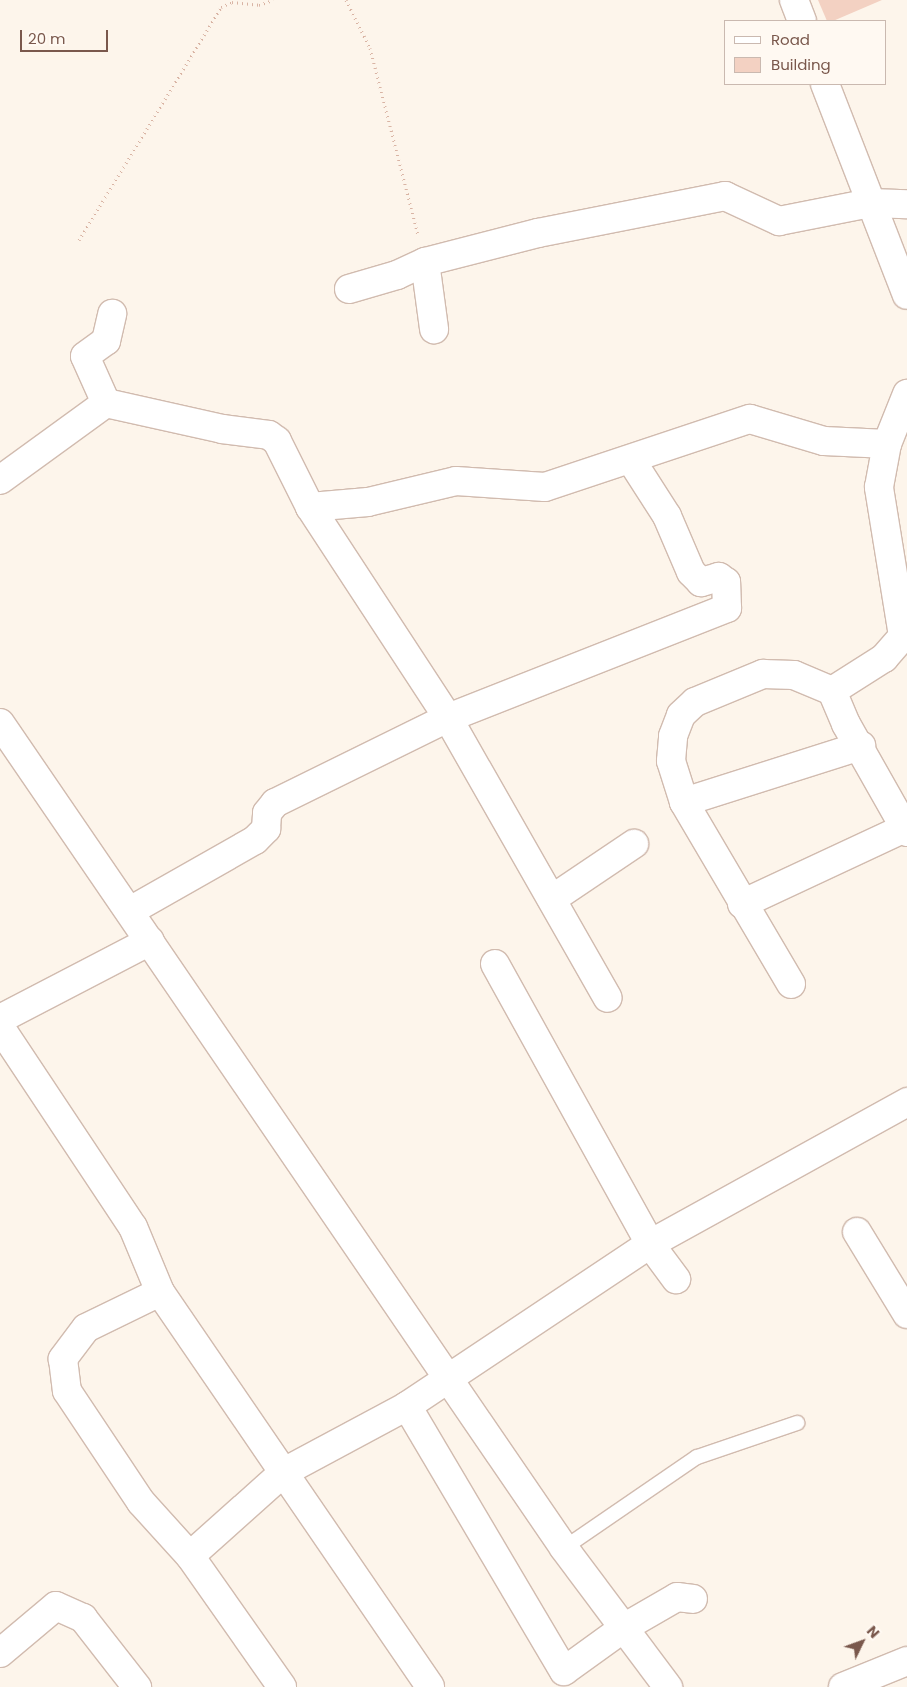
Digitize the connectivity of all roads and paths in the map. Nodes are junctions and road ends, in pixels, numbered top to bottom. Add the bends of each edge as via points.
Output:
1 (273, 0) edge
2 (346, 0) edge
3 (794, 0) edge
4 (802, 20) edge
5 (825, 85) edge
6 (870, 203) junction
7 (907, 204) edge
8 (79, 240) dead end
9 (425, 262) junction
10 (349, 289) dead end
11 (907, 295) edge
12 (112, 314) dead end
13 (434, 329) dead end
14 (907, 394) edge
15 (106, 403) junction
16 (887, 444) junction
17 (631, 460) junction
18 (0, 480) edge
19 (310, 507) junction
20 (832, 691) junction
21 (448, 718) junction
22 (0, 723) edge
23 (861, 746) junction
24 (684, 802) junction
25 (906, 830) edge
26 (634, 844) dead end
27 (552, 899) junction
28 (742, 904) junction
29 (130, 911) junction
30 (150, 941) junction
31 (495, 964) dead end
32 (791, 984) dead end
33 (608, 998) dead end
34 (0, 1019) edge
35 (0, 1027) edge
36 (907, 1102) edge
37 (857, 1232) dead end
38 (650, 1244) junction
39 (676, 1279) dead end
40 (160, 1292) junction
41 (907, 1314) edge
42 (446, 1378) junction
43 (407, 1406) junction
44 (797, 1423) dead end
45 (284, 1472) junction
46 (564, 1548) junction
47 (190, 1556) junction
48 (693, 1598) dead end
49 (625, 1627) junction
50 (0, 1653) edge
51 (905, 1666) edge
52 (570, 1679) edge
53 (137, 1687) edge
54 (282, 1687) edge
55 (430, 1687) edge
56 (668, 1687) edge
57 (843, 1687) edge

1 - 8 path via 259,5 232,2 221,7
2 - 9 path via 370,48
3 - 4 street
5 - 6 street
6 - 7 street
6 - 9 street via 779,221 725,196 538,234
6 - 11 street
9 - 10 street via 397,275
9 - 13 street
12 - 15 street via 106,341 85,356
14 - 16 street
15 - 18 street
15 - 19 street via 222,429 269,435 284,451
16 - 17 street via 824,441 750,419
16 - 20 street via 879,487 902,636 884,658
17 - 19 street via 545,487 456,481 368,502
17 - 21 street via 667,516 691,572 701,582 719,578 726,582 727,608
19 - 21 street
20 - 23 street via 846,724
20 - 24 street via 794,676 763,674 696,702 681,715 673,736 671,761
21 - 27 street
21 - 29 street via 275,802 267,814 266,829 255,840
22 - 29 street
23 - 24 street
23 - 25 street
24 - 28 street
25 - 28 street
26 - 27 street
27 - 33 street
28 - 32 street
29 - 30 street
30 - 34 street
30 - 42 street
31 - 38 street
35 - 40 street via 133,1227
36 - 38 street
37 - 41 street
38 - 39 street
38 - 42 street
40 - 45 street
40 - 47 street via 86,1328 63,1359 67,1391 141,1502
42 - 43 street
42 - 46 street
43 - 45 street
43 - 52 street
44 - 46 lane via 697,1456
45 - 47 street
45 - 55 street
46 - 49 street
47 - 54 street
48 - 49 street via 677,1597
49 - 52 street
49 - 56 street
50 - 53 street via 56,1606 83,1618
51 - 57 street

